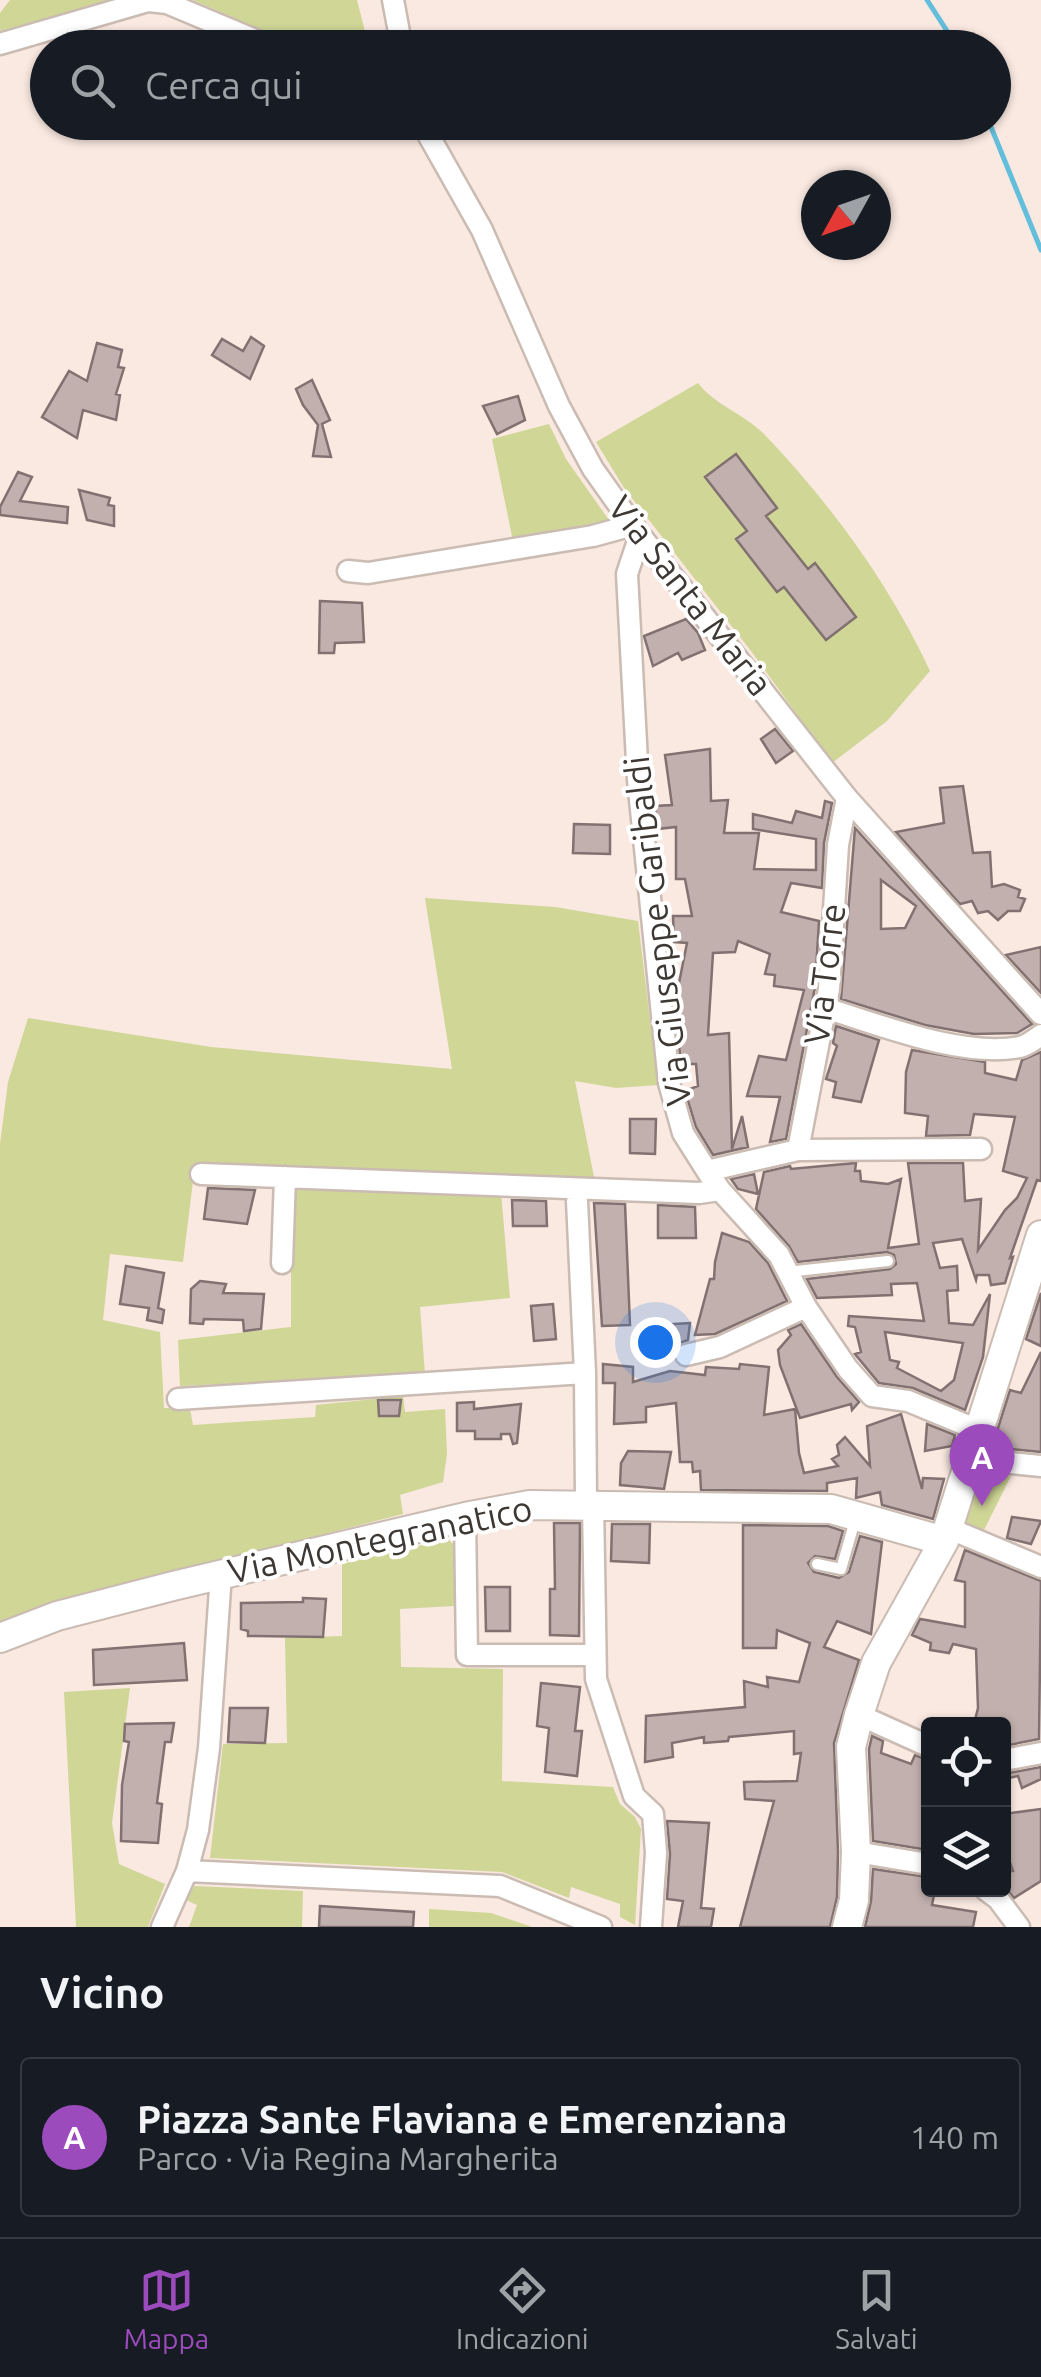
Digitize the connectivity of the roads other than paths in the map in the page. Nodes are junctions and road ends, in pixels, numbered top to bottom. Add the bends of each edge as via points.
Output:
1 (393, 0) edge
2 (48, 30) edge
3 (231, 30) edge
4 (399, 30) edge
5 (30, 35) edge
6 (0, 44) edge
7 (431, 140) edge
8 (637, 530) junction
9 (348, 571) dead end
10 (847, 798) junction
11 (825, 1008) junction
12 (1041, 1014) edge
13 (1041, 1035) edge
14 (981, 1149) dead end
15 (798, 1150) junction
16 (707, 1171) junction
17 (201, 1174) dead end
18 (285, 1177) junction
19 (720, 1190) junction
20 (576, 1201) dead end
21 (1041, 1235) edge
22 (888, 1261) dead end
23 (282, 1264) dead end
24 (788, 1272) junction
25 (806, 1307) junction
26 (686, 1355) dead end
27 (585, 1373) junction
28 (178, 1399) dead end
29 (978, 1430) junction
30 (969, 1459) junction
31 (1041, 1466) edge
32 (590, 1503) junction
33 (465, 1516) junction
34 (856, 1516) junction
35 (946, 1534) junction
36 (817, 1564) dead end
37 (1041, 1566) edge
38 (221, 1574) junction
39 (0, 1638) edge
40 (595, 1655) junction
41 (859, 1715) junction
42 (921, 1743) edge
43 (1041, 1752) edge
44 (1011, 1758) edge
45 (856, 1852) junction
46 (921, 1863) edge
47 (187, 1871) junction
48 (996, 1897) edge
49 (162, 1927) edge
50 (601, 1927) edge
51 (651, 1927) edge
52 (848, 1927) edge
53 (1019, 1927) edge

1 - 4 street
2 - 3 street via 148,1
5 - 6 street
7 - 8 street, Via Santa Maria via 482,230 559,406
8 - 9 street
8 - 10 street, Via Santa Maria
8 - 16 street, Via Giuseppe Garibaldi via 627,574 638,780 662,1024 684,1133
10 - 11 street, Via Torre
10 - 12 street, Via Santa Maria
11 - 13 street via 980,1048 1024,1047
11 - 15 street, Via Torre
14 - 15 street
15 - 16 street
16 - 19 street, Via Giuseppe Garibaldi
17 - 18 street
18 - 19 street
18 - 23 street
19 - 24 street, Via Giuseppe Garibaldi
20 - 27 street
21 - 29 street
22 - 24 lane
24 - 25 street, Via Giuseppe Garibaldi
25 - 26 street
25 - 29 street, Via Giuseppe Garibaldi via 872,1396 908,1402
27 - 28 street
27 - 32 street
29 - 30 street
30 - 31 street
30 - 35 street
32 - 33 street, Via Montegranatico via 529,1504
32 - 34 street, Via Montegranatico via 831,1508
32 - 40 street
33 - 38 street, Via Montegranatico
33 - 40 street via 466,1655
34 - 35 street, Via Montegranatico
34 - 36 lane via 841,1570
35 - 37 street, Via Montegranatico
35 - 41 street via 876,1663
38 - 39 street, Via Montegranatico via 57,1616
38 - 47 street via 209,1748
40 - 51 street via 596,1679 634,1796 653,1814
41 - 42 street
41 - 45 street via 852,1746
43 - 44 street
45 - 46 street
45 - 52 street
47 - 49 street
47 - 50 street via 500,1886
48 - 53 street

